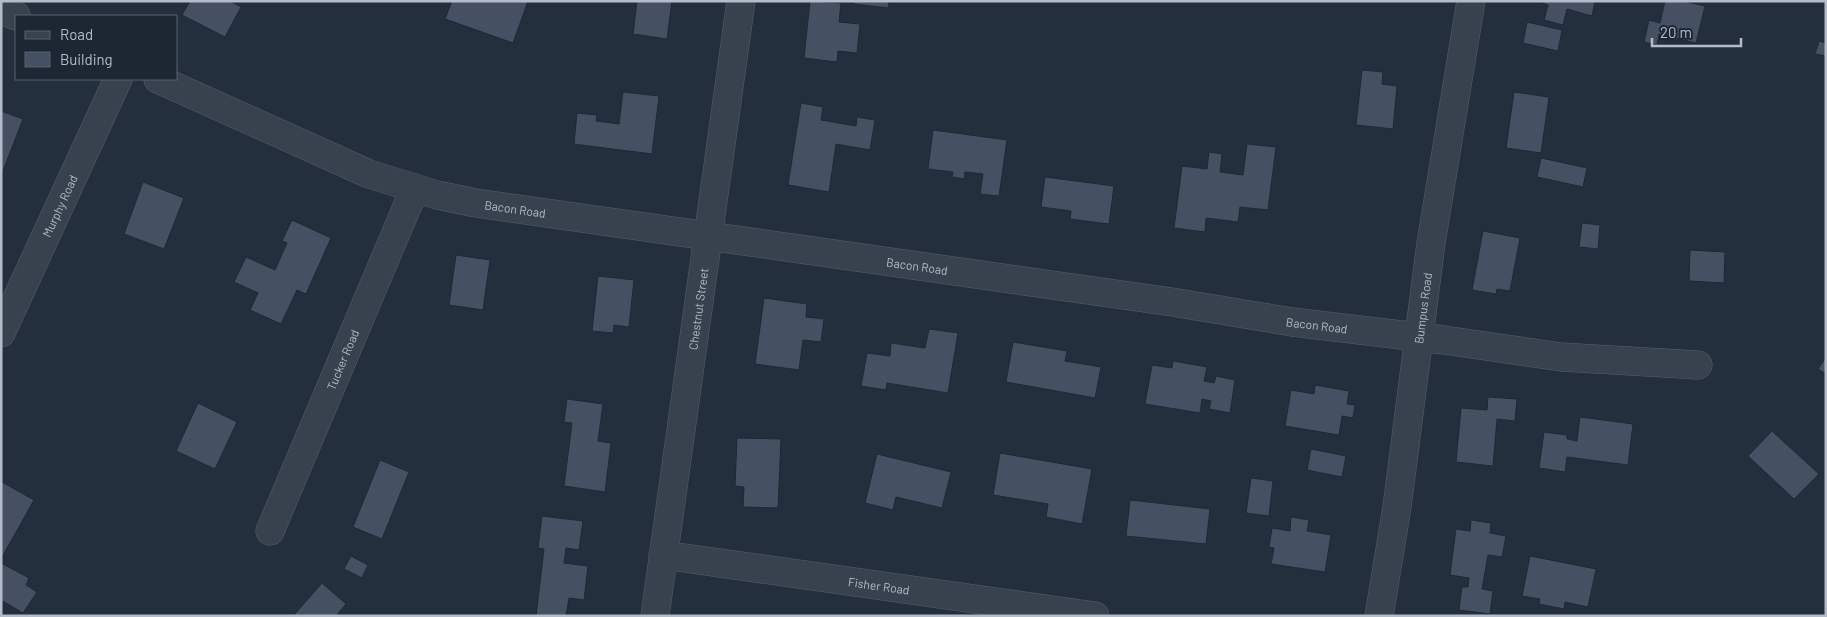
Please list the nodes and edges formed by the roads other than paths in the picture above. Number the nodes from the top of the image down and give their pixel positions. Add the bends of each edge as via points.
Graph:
1 (741, 1) edge
2 (1471, 1) edge
3 (1, 10) edge
4 (15, 16) edge
5 (118, 80) edge
6 (160, 80) edge
7 (415, 188) junction
8 (708, 236) junction
9 (1, 333) edge
10 (1419, 337) junction
11 (1698, 365) dead end
12 (270, 531) dead end
13 (663, 555) junction
14 (655, 616) edge
15 (1095, 616) edge
16 (1379, 616) edge

1 - 8 street, Chestnut Street
2 - 10 street, Bumpus Road
3 - 4 street
5 - 9 street, Murphy Road
6 - 7 street, Bacon Road via 303,146 370,174
7 - 8 street, Bacon Road via 504,208
7 - 12 street, Tucker Road
8 - 10 street, Bacon Road via 1292,322
8 - 13 street, Chestnut Street
10 - 11 street, Bacon Road via 1561,357
10 - 16 street, Bumpus Road
13 - 14 street, Chestnut Street
13 - 15 street, Fisher Road

